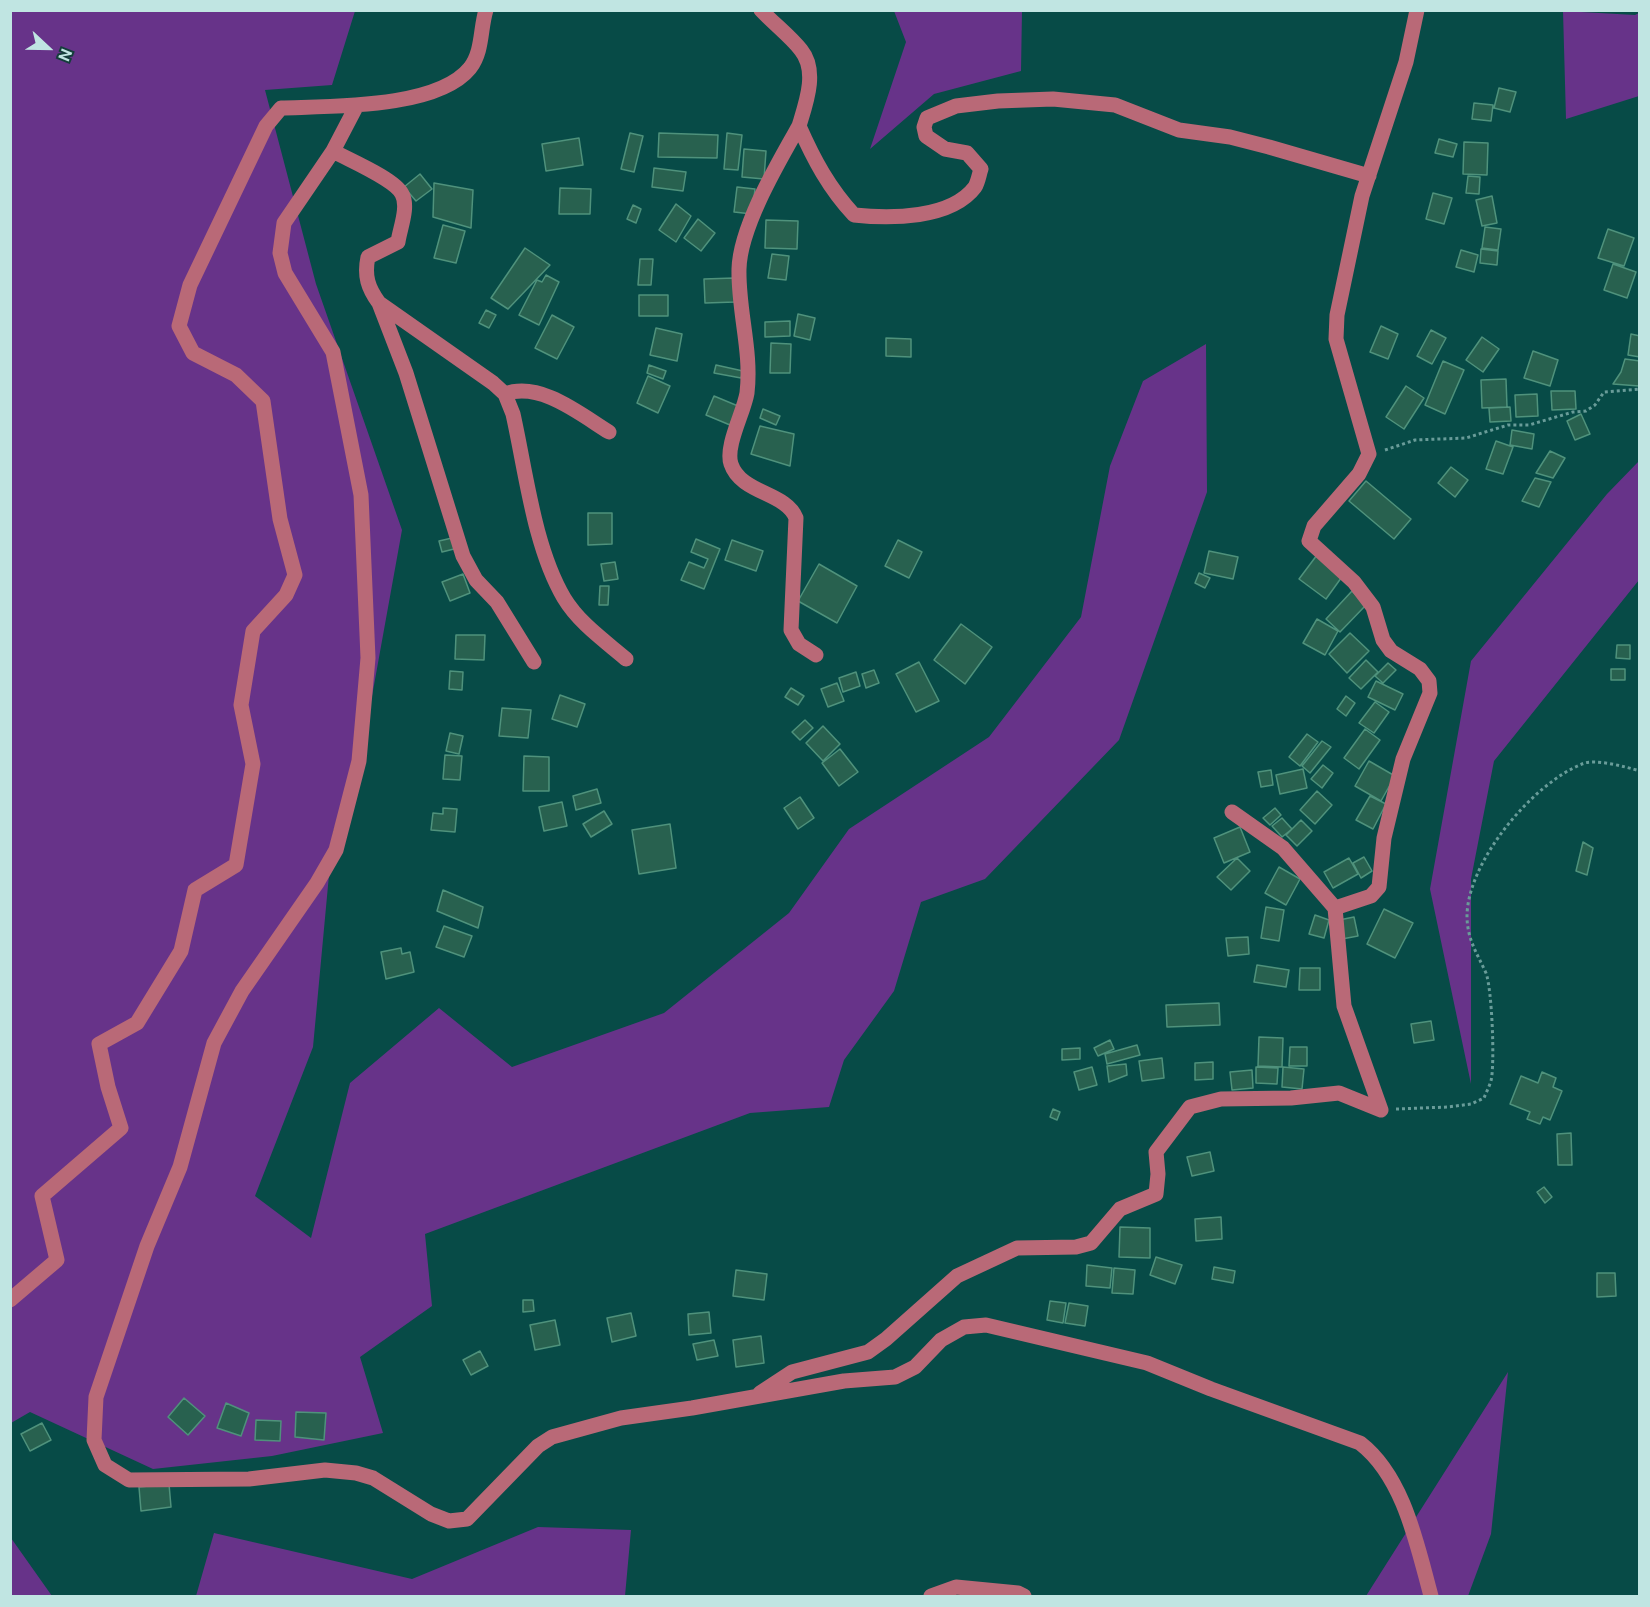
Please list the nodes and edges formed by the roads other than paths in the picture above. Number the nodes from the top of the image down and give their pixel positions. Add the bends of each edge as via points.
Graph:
1 (486, 10) edge
2 (761, 10) edge
3 (1416, 10) edge
4 (357, 105) junction
5 (799, 126) junction
6 (333, 151) junction
7 (1369, 176) junction
8 (380, 303) junction
9 (505, 394) junction
10 (609, 432) dead end
11 (816, 655) dead end
12 (626, 659) dead end
13 (534, 662) dead end
14 (1232, 812) dead end
15 (1335, 908) junction
16 (10, 1300) edge
17 (753, 1398) junction
18 (932, 1596) edge
19 (1024, 1596) edge
20 (1431, 1596) edge

1 - 4 street via 480,47 470,68 452,82 414,99
2 - 5 street via 802,51 810,74
3 - 7 street via 1406,62
4 - 6 street
4 - 16 street via 281,108 267,126 190,285 179,326 193,352 236,375 263,401 280,519 295,575 286,595 253,631 241,705 253,764 236,865 195,890 181,951 137,1023 99,1044 121,1128 42,1196 57,1260
5 - 7 street via 834,193 854,215 879,218 909,217 936,209 962,199 976,186 981,169 967,153 945,149 926,136 924,127 927,118 956,106 998,101 1053,99 1115,105 1179,130 1240,140
5 - 11 street via 772,174 739,269 749,365 747,395 732,445 731,463 741,479 792,508 796,518 791,630 799,644
6 - 8 street via 395,186 403,195 398,242 368,257 368,288
6 - 17 street via 284,223 280,253 285,273 333,352 361,495 368,658 359,760 336,850 242,991 214,1043 180,1167 147,1246 96,1397 94,1440 105,1465 129,1480 249,1479 325,1470 356,1473 373,1478 430,1514 449,1521 467,1519 538,1446 552,1437 621,1418
7 - 15 street via 1343,280 1336,339 1369,454 1359,474 1314,526 1309,541 1354,582 1373,607 1383,640 1391,651 1420,669 1429,681 1430,693 1403,759 1384,838 1379,887 1371,896
8 - 9 street
8 - 13 street via 463,556
9 - 10 street via 517,390 556,399
9 - 12 street via 544,552 565,599 586,624
14 - 15 street via 1283,848
15 - 17 street via 1344,1006 1381,1110 1339,1093 1221,1100 1190,1107 1156,1152 1156,1194 1120,1209 1091,1243 1017,1248 957,1276 868,1352 792,1372
17 - 20 street via 844,1381 895,1377 915,1367 941,1340 964,1327 986,1325 1147,1363 1360,1443 1377,1456 1415,1531
18 - 19 street via 956,1587

